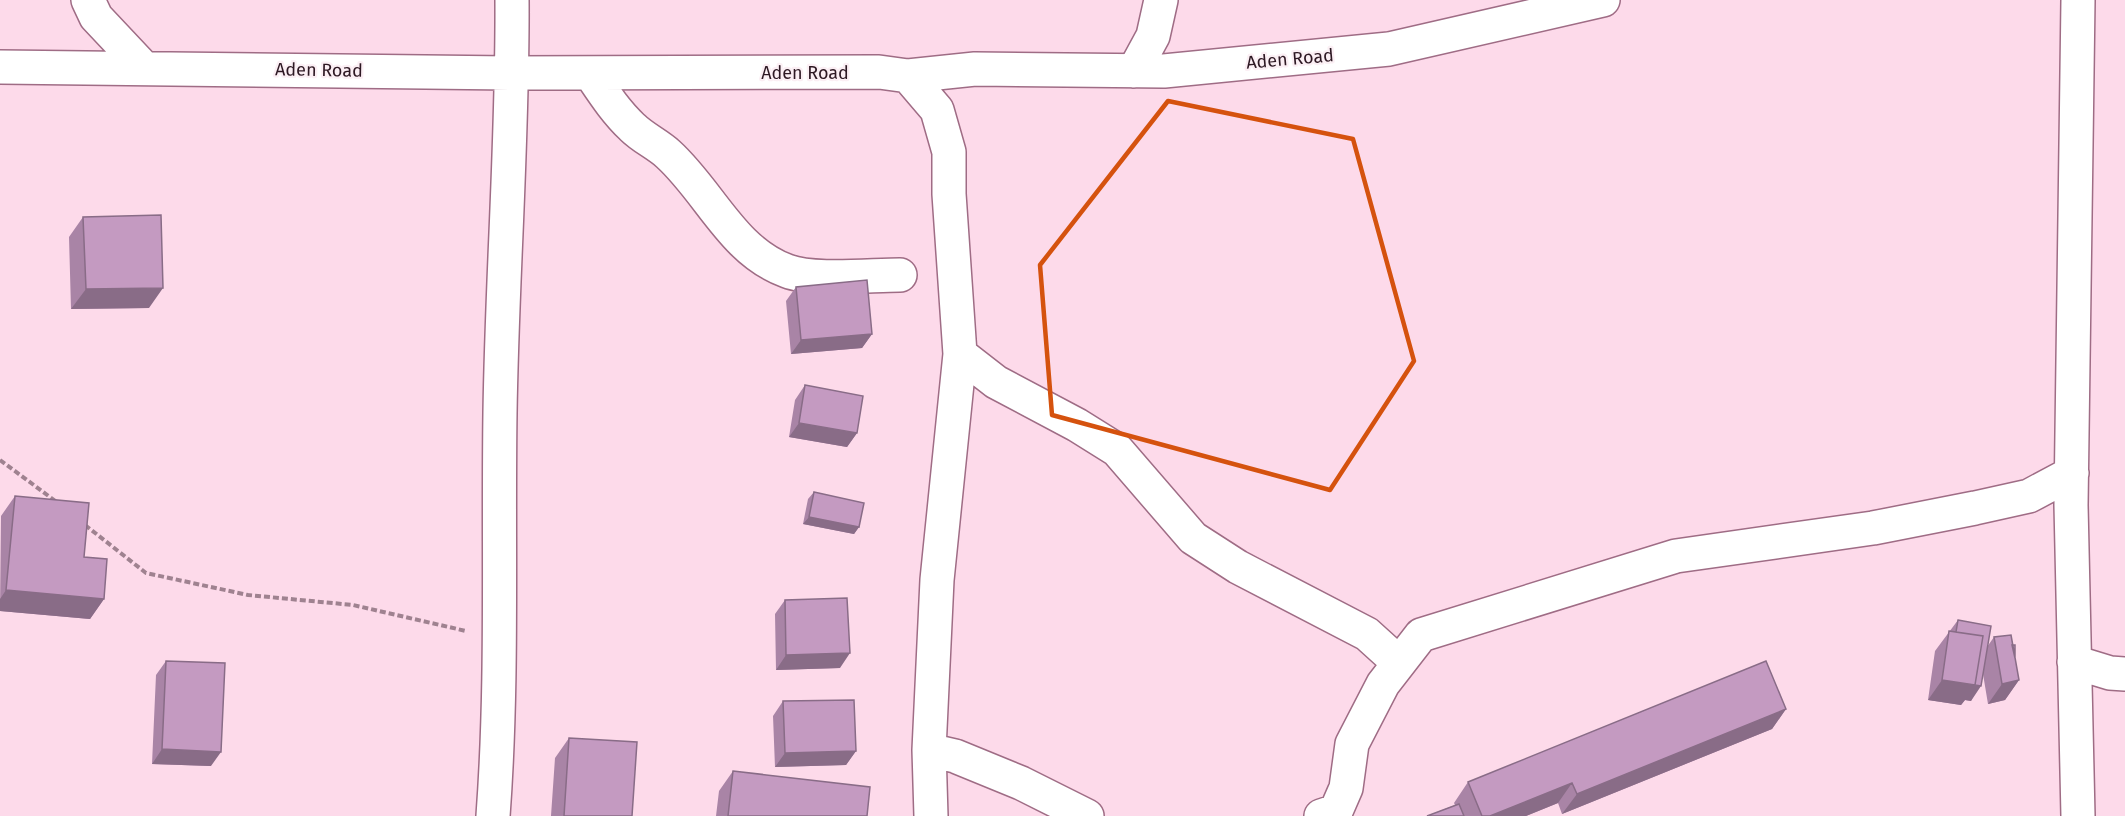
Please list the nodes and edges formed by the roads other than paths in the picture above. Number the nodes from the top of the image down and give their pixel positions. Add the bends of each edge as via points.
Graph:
1 (88, 0) edge
2 (512, 0) edge
3 (1161, 0) edge
4 (1603, 0) edge
5 (2077, 0) edge
6 (0, 67) edge
7 (144, 68) junction
8 (1134, 71) junction
9 (512, 73) junction
10 (590, 73) junction
11 (908, 76) junction
12 (900, 275) dead end
13 (960, 354) junction
14 (2072, 473) junction
15 (2074, 662) junction
16 (1400, 663) junction
17 (2125, 674) edge
18 (929, 750) junction
19 (493, 816) edge
20 (931, 816) edge
21 (1087, 816) edge
22 (1321, 816) edge
23 (2078, 816) edge

1 - 7 street via 96,17
2 - 9 street
3 - 8 street via 1153,36
4 - 8 street, Aden Road via 1389,49
5 - 14 street
6 - 7 street, Aden Road
7 - 9 street, Aden Road
8 - 11 street, Aden Road via 975,69
9 - 10 street, Aden Road
9 - 19 street via 500,411 498,741
10 - 11 street, Aden Road via 879,72
10 - 12 street via 632,128 668,154 707,197 733,234 761,260 789,273
11 - 13 street via 937,110 949,152
13 - 16 street via 996,382 1117,450 1193,538 1238,567 1367,634
13 - 18 street via 937,580
14 - 15 street
14 - 16 street via 2029,496 1975,508 1873,528 1676,556 1421,635
15 - 17 street
15 - 23 street
16 - 22 street via 1383,684 1352,744 1346,788 1336,811
18 - 20 street
18 - 21 street via 955,756 1021,783

